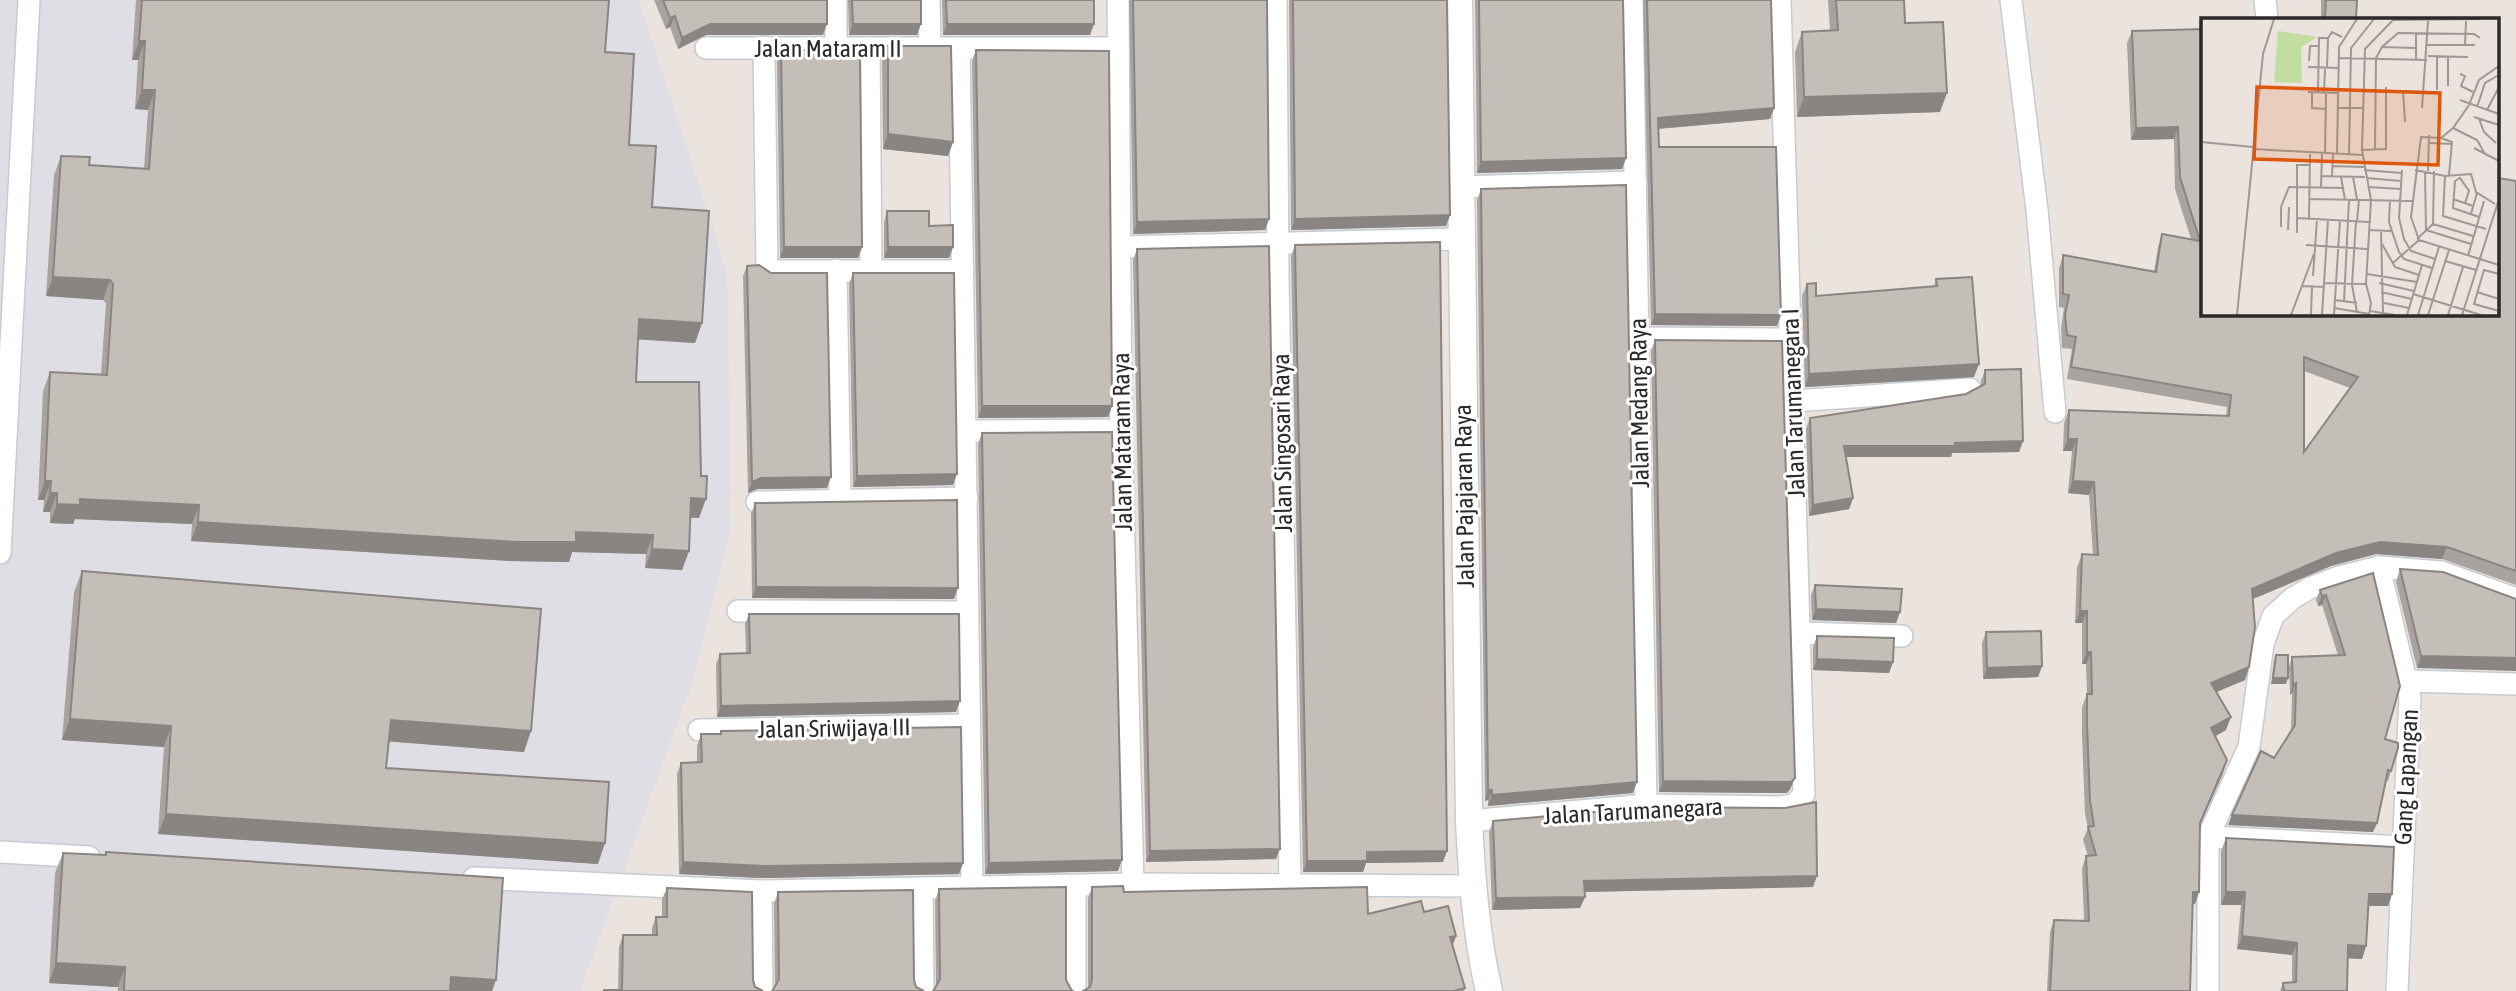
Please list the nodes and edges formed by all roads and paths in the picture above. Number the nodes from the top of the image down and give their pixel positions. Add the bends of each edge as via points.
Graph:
1 (29, 0) edge
2 (836, 0) edge
3 (929, 0) edge
4 (1118, 0) edge
5 (1276, 0) edge
6 (1459, 0) edge
7 (1632, 0) edge
8 (1780, 0) edge
9 (2011, 0) edge
10 (2265, 0) edge
11 (2267, 18) edge
12 (764, 47) junction
13 (836, 47) junction
14 (706, 48) dead end
15 (869, 48) junction
16 (930, 48) junction
17 (958, 48) junction
18 (1118, 48) junction
19 (1636, 182) junction
20 (1460, 187) junction
21 (1460, 239) junction
22 (1278, 241) junction
23 (1120, 247) junction
24 (836, 270) junction
25 (871, 270) junction
26 (963, 271) junction
27 (1638, 338) junction
28 (1791, 339) junction
29 (1970, 388) edge
30 (1793, 401) junction
31 (2055, 412) dead end
32 (1121, 430) junction
33 (965, 431) junction
34 (967, 499) junction
35 (840, 501) junction
36 (757, 502) edge
37 (0, 553) edge
38 (2379, 568) junction
39 (2516, 599) edge
40 (738, 611) dead end
41 (968, 612) junction
42 (1800, 633) junction
43 (1902, 636) dead end
44 (2408, 681) junction
45 (2516, 684) edge
46 (970, 725) junction
47 (699, 730) dead end
48 (1797, 803) joint
49 (1646, 805) junction
50 (1469, 821) junction
51 (2208, 837) junction
52 (2402, 847) junction
53 (0, 852) edge
54 (104, 858) edge
55 (446, 877) edge
56 (1133, 884) junction
57 (1290, 885) junction
58 (1074, 886) junction
59 (1473, 886) junction
60 (972, 887) junction
61 (922, 888) junction
62 (761, 891) junction
63 (762, 991) edge
64 (923, 991) edge
65 (1075, 991) edge
66 (1489, 991) edge
67 (2208, 991) edge
68 (2397, 991) edge

1 - 37 street
2 - 13 street
3 - 16 street
4 - 18 street, Jalan Mataram Raya
5 - 22 street, Jalan Singosari Raya
6 - 20 street, Jalan Pajajaran Raya
7 - 19 street, Jalan Medang Raya
8 - 28 street, Jalan Tarumanegara I
9 - 31 street
10 - 11 street
12 - 13 street, Jalan Mataram II
12 - 14 street, Jalan Mataram II
12 - 24 street via 767,271
13 - 15 street, Jalan Mataram II
15 - 16 street, Jalan Mataram II
15 - 25 street
16 - 17 street, Jalan Mataram II
17 - 18 street, Jalan Mataram II
17 - 26 street
18 - 23 street, Jalan Mataram Raya
19 - 20 street
19 - 27 street, Jalan Medang Raya
20 - 21 street, Jalan Pajajaran Raya
21 - 22 street
21 - 50 street, Jalan Pajajaran Raya
22 - 23 street
22 - 57 street, Jalan Singosari Raya
23 - 32 street, Jalan Mataram Raya
24 - 25 street
24 - 35 street
25 - 26 street
26 - 33 street
27 - 28 street
27 - 49 street, Jalan Medang Raya
28 - 30 street, Jalan Tarumanegara I
29 - 30 street
30 - 42 street, Jalan Tarumanegara I
32 - 33 street
32 - 56 street, Jalan Mataram Raya
33 - 34 street
34 - 35 street
34 - 41 street
35 - 36 street
38 - 39 street via 2441,572
38 - 44 street, Gang Lapangan
38 - 51 street via 2310,588 2273,616 2263,644 2249,747
40 - 41 street
41 - 46 street
42 - 43 street
42 - 48 street, Jalan Tarumanegara I via 1805,787
44 - 45 street
44 - 52 street, Gang Lapangan
46 - 47 street, Jalan Sriwijaya III
46 - 60 street
48 - 49 street, Jalan Tarumanegara via 1781,807
49 - 50 street, Jalan Tarumanegara
50 - 59 street, Jalan Pajajaran Raya
51 - 52 street
51 - 67 street
52 - 68 street, Gang Lapangan
53 - 54 street
55 - 62 street
56 - 57 street
56 - 58 street
57 - 59 street
58 - 60 street
58 - 65 street
59 - 66 street, Jalan Pajajaran Raya
60 - 61 street
61 - 62 street
61 - 64 street
62 - 63 street

